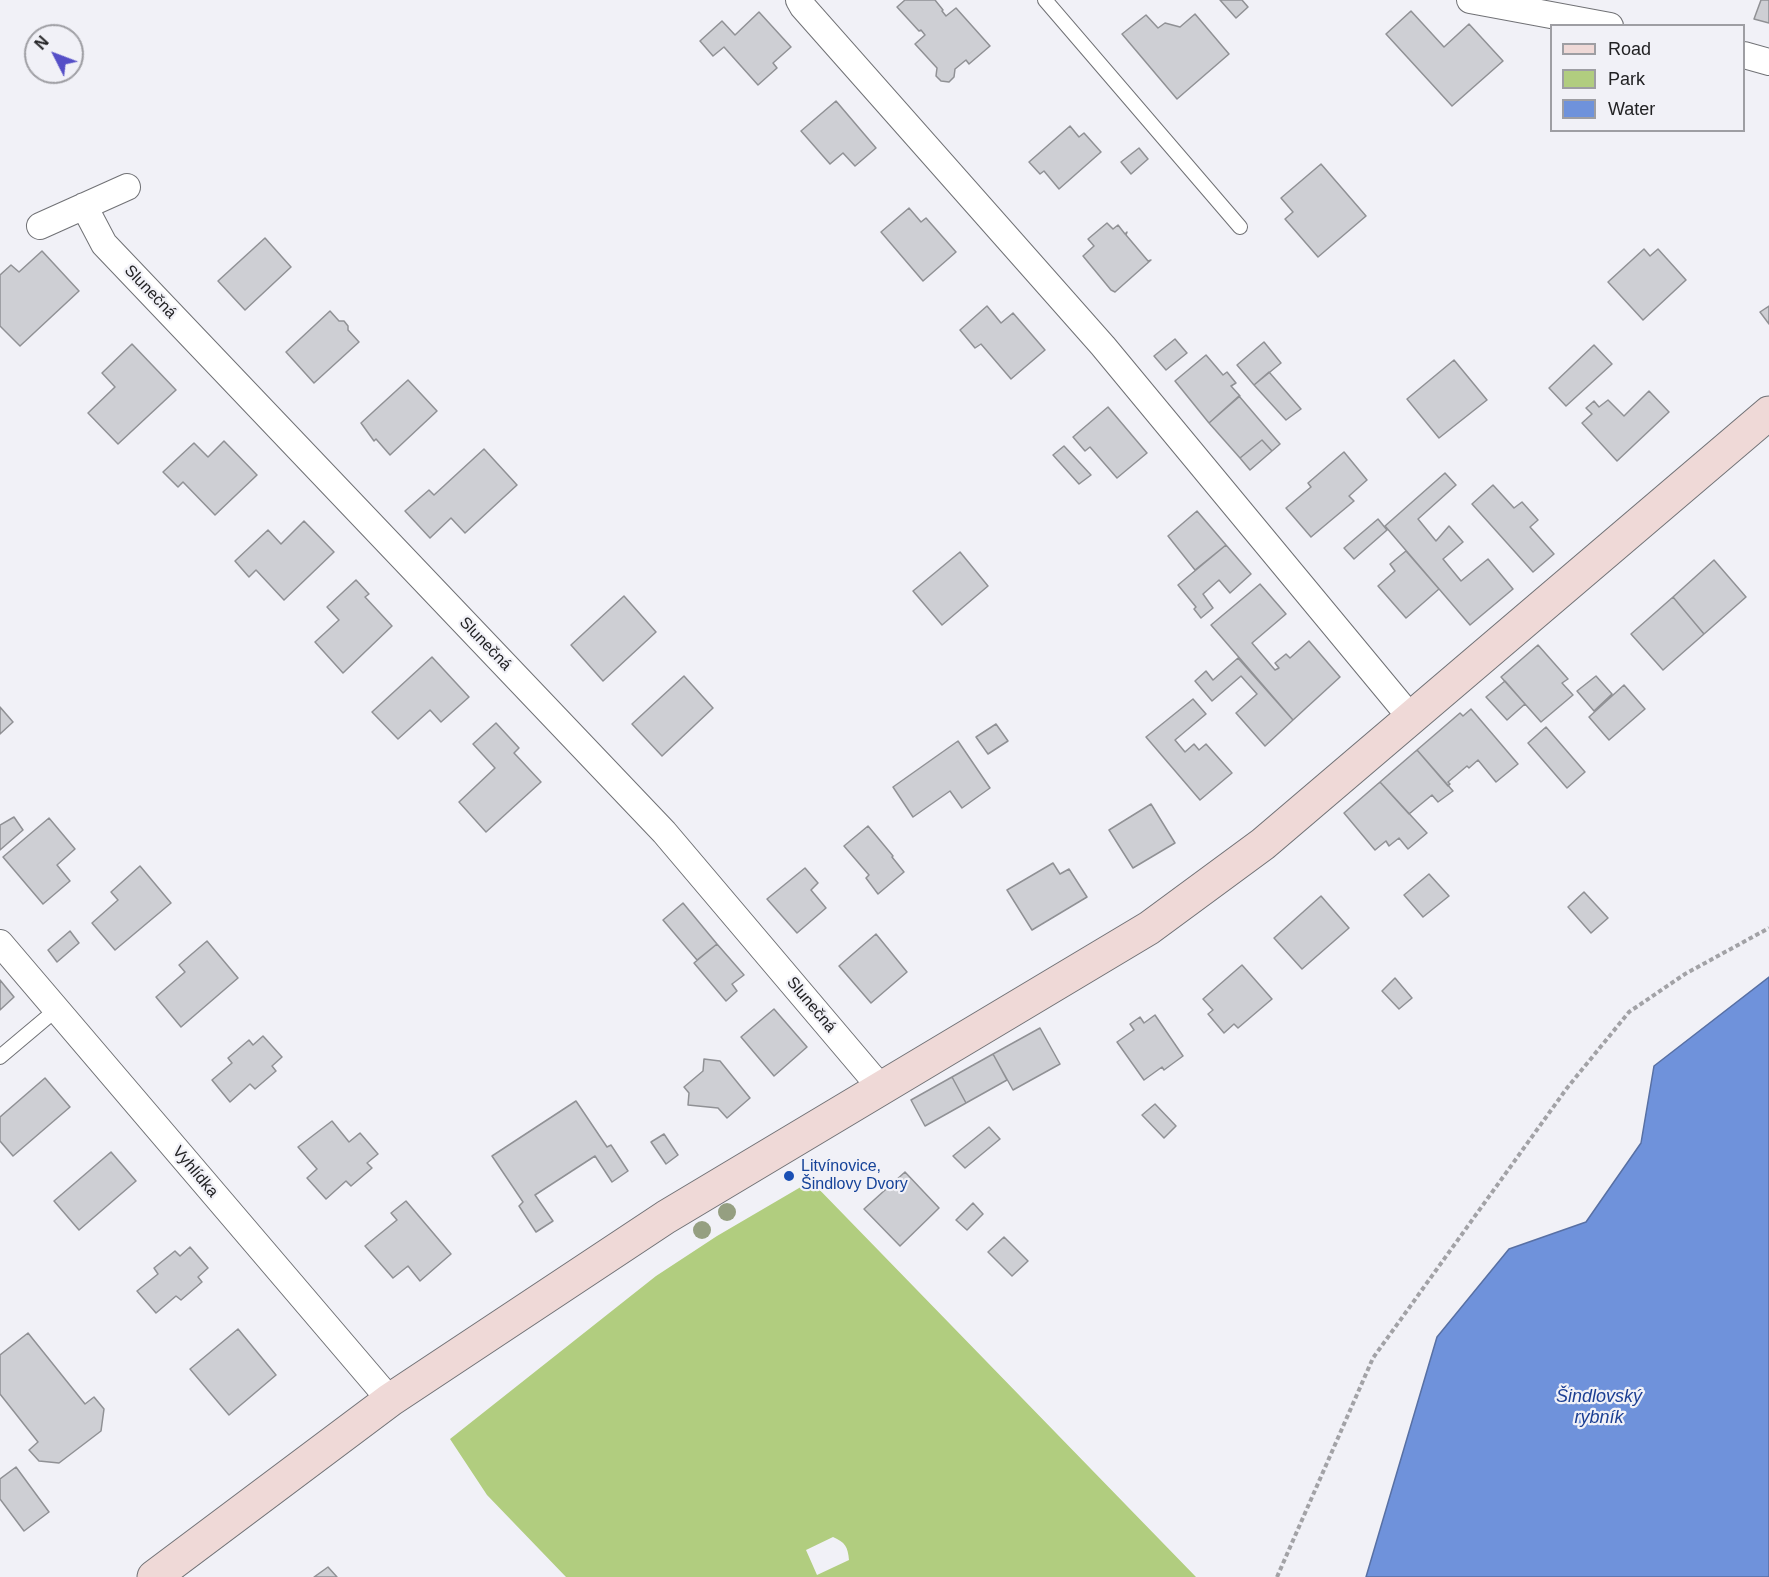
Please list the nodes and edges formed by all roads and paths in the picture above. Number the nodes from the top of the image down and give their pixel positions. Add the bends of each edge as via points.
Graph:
1 (800, 0) edge
2 (1045, 0) edge
3 (1470, 0) edge
4 (1599, 24) edge
5 (1745, 56) edge
6 (1769, 62) edge
7 (127, 187) dead end
8 (84, 207) junction
9 (40, 226) dead end
10 (1240, 227) dead end
11 (1769, 413) edge
12 (1412, 719) junction
13 (1769, 928) edge
14 (0, 943) edge
15 (57, 1009) junction
16 (0, 1057) edge
17 (881, 1088) junction
18 (390, 1400) junction
19 (154, 1577) edge
20 (1277, 1577) edge

1 - 12 street via 1103,346
2 - 10 lane
3 - 4 street
5 - 6 street
7 - 8 street
8 - 9 street
8 - 17 street, Slunečná via 104,244 664,832
11 - 12 street
12 - 17 street via 1263,844 1149,928
13 - 20 path via 1685,974 1629,1012 1567,1088 1373,1358
14 - 15 street, Vyhlídka
15 - 16 lane
15 - 18 street, Vyhlídka
17 - 18 street via 666,1217
18 - 19 street

